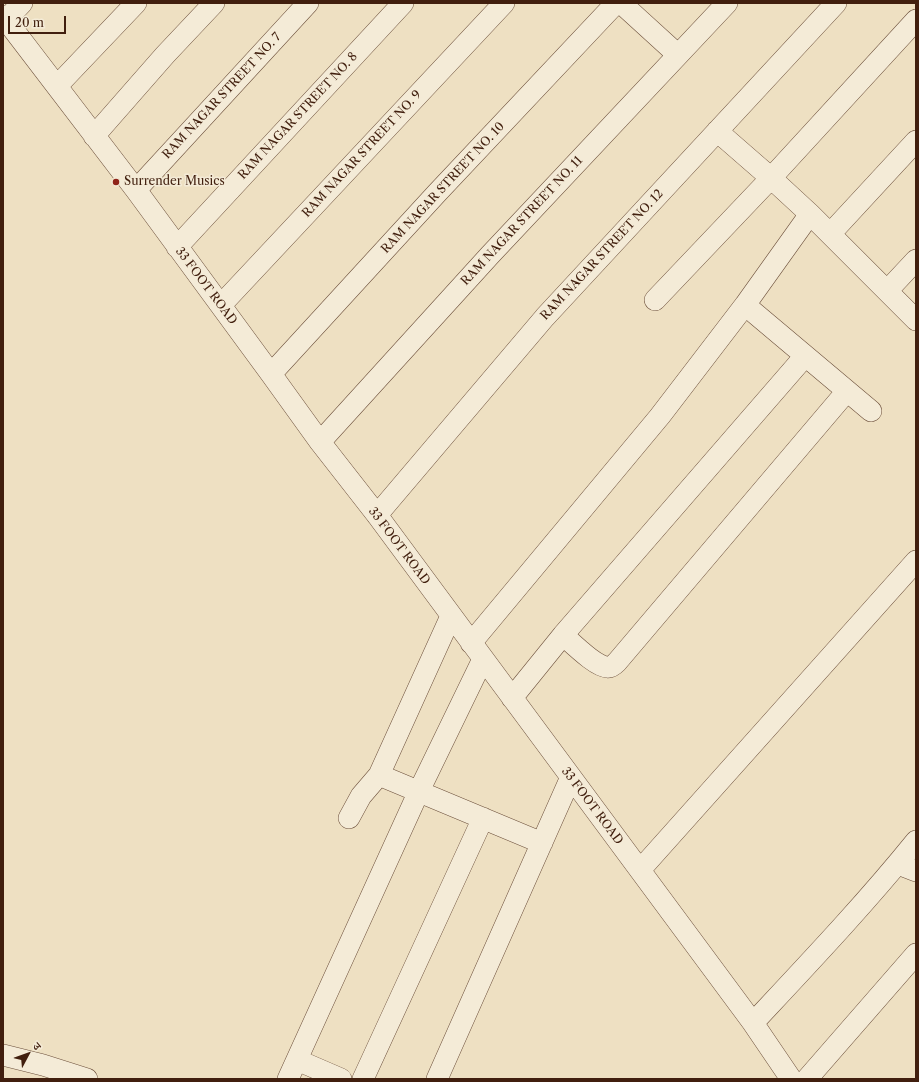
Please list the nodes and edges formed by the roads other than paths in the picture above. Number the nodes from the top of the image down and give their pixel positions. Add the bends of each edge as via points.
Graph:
1 (22, 3) edge
2 (136, 3) edge
3 (214, 3) edge
4 (308, 3) edge
5 (403, 3) edge
6 (504, 3) edge
7 (616, 3) edge
8 (621, 3) edge
9 (727, 3) edge
10 (836, 3) edge
11 (4, 18) edge
12 (916, 20) edge
13 (678, 55) junction
14 (57, 86) junction
15 (717, 131) junction
16 (94, 136) junction
17 (916, 141) edge
18 (771, 178) junction
19 (136, 190) junction
20 (810, 214) junction
21 (830, 234) junction
22 (177, 247) junction
23 (916, 260) edge
24 (887, 291) junction
25 (655, 300) dead end
26 (745, 305) junction
27 (221, 306) junction
28 (916, 320) edge
29 (805, 356) junction
30 (271, 374) junction
31 (847, 391) junction
32 (871, 411) dead end
33 (320, 442) junction
34 (377, 515) junction
35 (916, 561) edge
36 (451, 616) junction
37 (563, 635) junction
38 (477, 651) junction
39 (512, 698) junction
40 (379, 774) junction
41 (571, 777) junction
42 (419, 791) junction
43 (349, 818) dead end
44 (483, 818) junction
45 (916, 841) edge
46 (542, 843) junction
47 (907, 867) edge
48 (640, 870) junction
49 (916, 954) edge
50 (754, 1023) junction
51 (3, 1055) edge
52 (297, 1060) junction
53 (41, 1072) edge
54 (87, 1079) edge
55 (288, 1079) edge
56 (341, 1079) edge
57 (363, 1079) edge
58 (437, 1079) edge
59 (791, 1079) edge
60 (807, 1079) edge

1 - 11 street
2 - 14 street
3 - 16 street
4 - 19 street, RAM NAGAR STREET NO. 7
5 - 22 street, RAM NAGAR STREET NO. 8
6 - 27 street, RAM NAGAR STREET NO. 9
7 - 30 street, RAM NAGAR STREET NO. 10
8 - 13 street
9 - 13 street, RAM NAGAR STREET NO. 11
10 - 15 street, RAM NAGAR STREET NO. 12
11 - 14 street, 33 FOOT ROAD
12 - 18 street
13 - 33 street, RAM NAGAR STREET NO. 11 via 490,255
14 - 16 street, 33 FOOT ROAD
15 - 18 street
15 - 34 street, RAM NAGAR STREET NO. 12 via 545,317
16 - 19 street, 33 FOOT ROAD
17 - 21 street
18 - 20 street
18 - 25 street
19 - 22 street, 33 FOOT ROAD
20 - 21 street
20 - 26 street
21 - 24 street
22 - 27 street, 33 FOOT ROAD
23 - 24 street
24 - 28 street
26 - 29 street
26 - 38 street
27 - 30 street, 33 FOOT ROAD
29 - 31 street
29 - 37 street
30 - 33 street, 33 FOOT ROAD
31 - 32 street
31 - 37 street via 617,662 609,667 602,667
33 - 34 street, 33 FOOT ROAD
34 - 36 street, 33 FOOT ROAD
35 - 48 street
36 - 38 street, 33 FOOT ROAD
36 - 40 street
37 - 39 street
38 - 39 street, 33 FOOT ROAD
38 - 42 street
39 - 41 street, 33 FOOT ROAD
40 - 42 street
40 - 43 street via 361,796
41 - 46 street
41 - 48 street, 33 FOOT ROAD
42 - 44 street
42 - 52 street
44 - 46 street
44 - 57 street
45 - 47 street
46 - 58 street
47 - 50 street via 822,948
48 - 50 street, 33 FOOT ROAD
49 - 60 street
50 - 59 street, 33 FOOT ROAD
51 - 53 street
52 - 55 street
52 - 56 street
53 - 54 street

